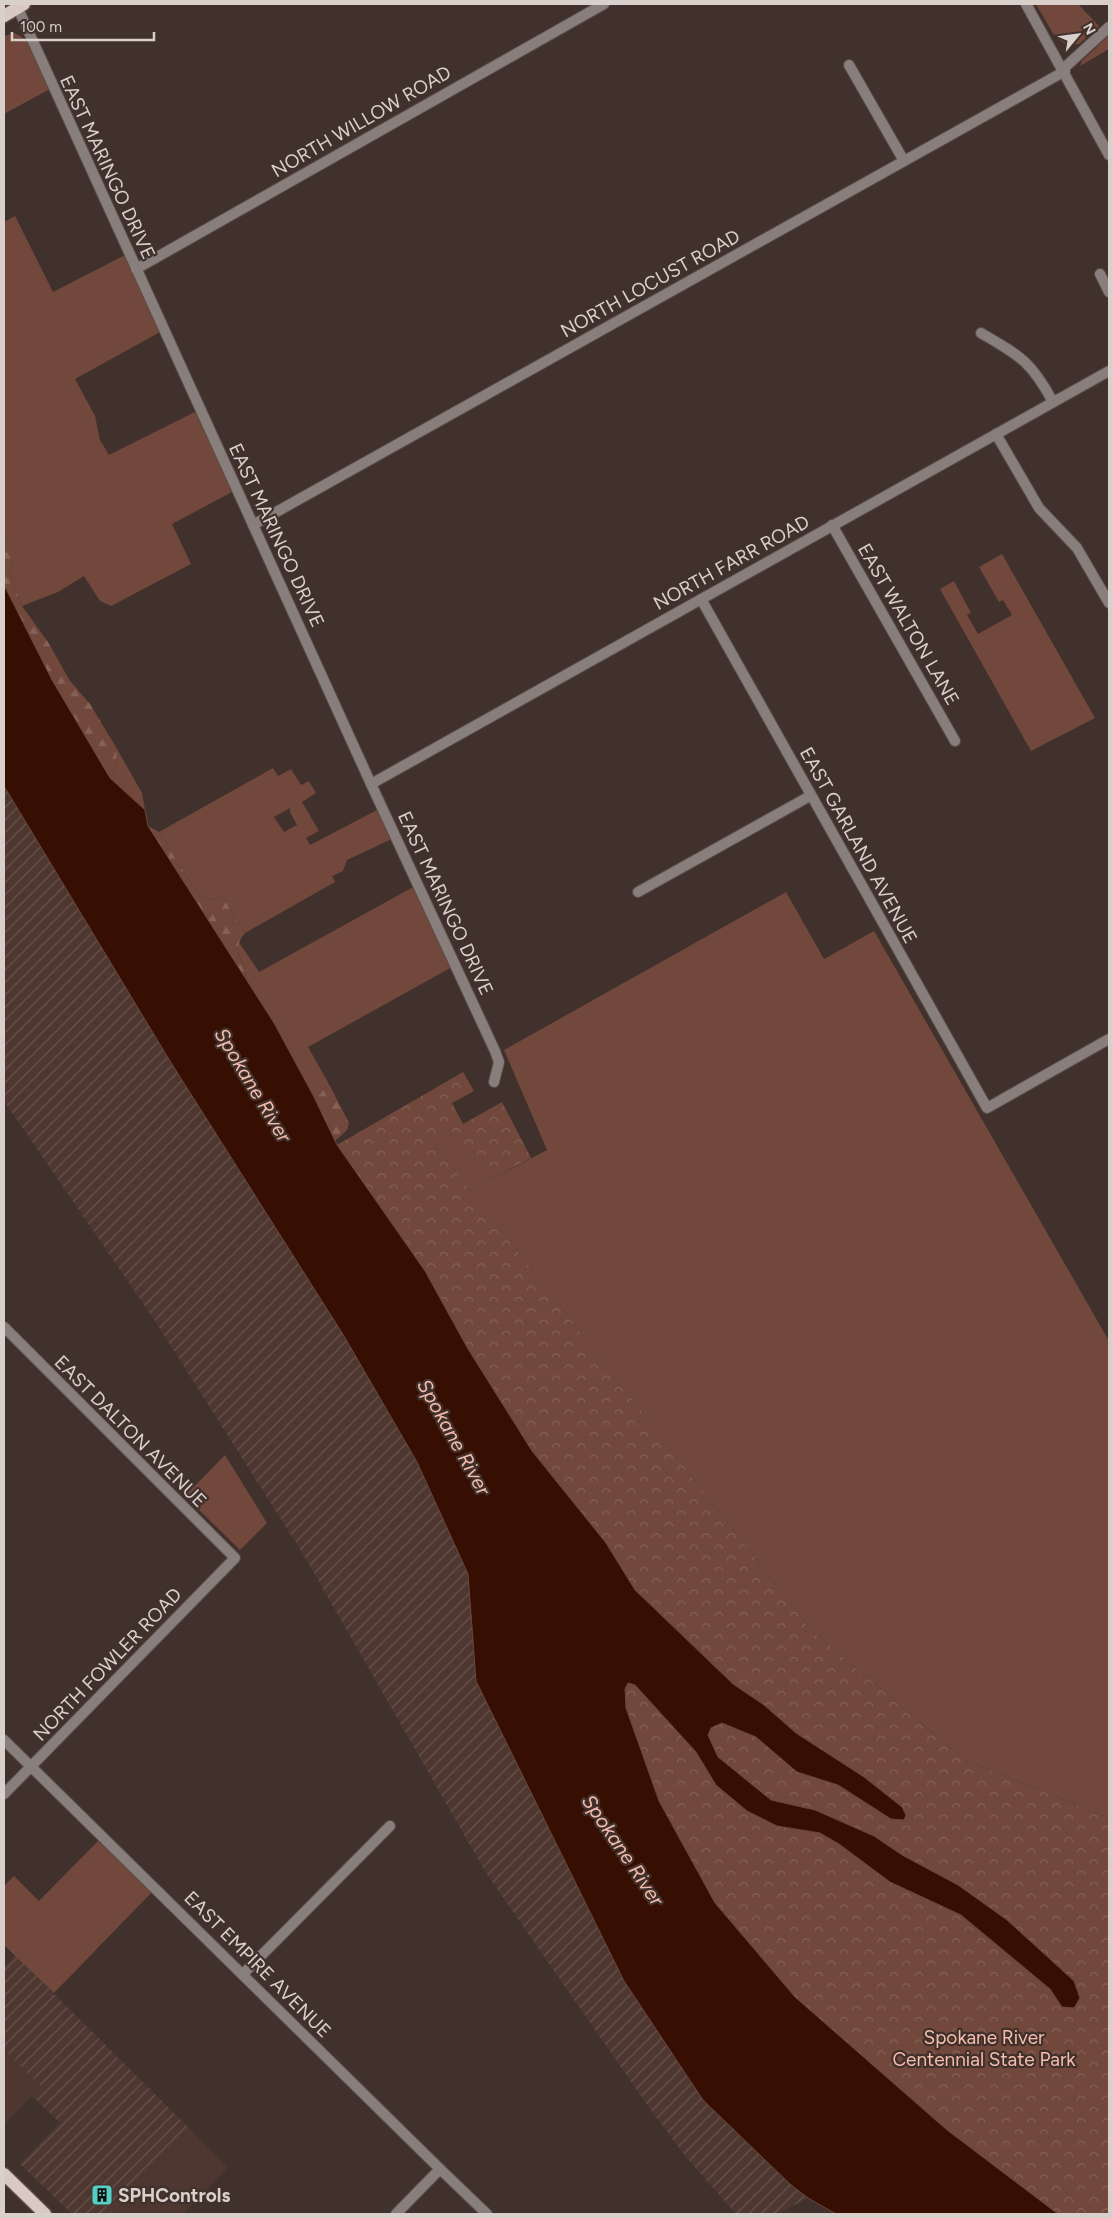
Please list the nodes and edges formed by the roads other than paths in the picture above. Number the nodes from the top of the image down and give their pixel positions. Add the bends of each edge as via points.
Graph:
1 (604, 4) edge
2 (1026, 4) edge
3 (19, 5) edge
4 (4, 16) edge
5 (1109, 26) edge
6 (849, 65) dead end
7 (1064, 70) junction
8 (1109, 156) edge
9 (904, 161) junction
10 (136, 269) junction
11 (1100, 274) dead end
12 (1109, 292) edge
13 (981, 333) dead end
14 (1109, 370) edge
15 (1053, 402) junction
16 (996, 434) junction
17 (253, 525) junction
18 (832, 525) junction
19 (701, 599) junction
20 (1109, 603) edge
21 (955, 741) dead end
22 (371, 784) junction
23 (810, 796) junction
24 (638, 892) dead end
25 (1109, 1039) edge
26 (494, 1082) dead end
27 (4, 1330) edge
28 (235, 1558) joint
29 (4, 1740) edge
30 (31, 1766) junction
31 (4, 1794) edge
32 (390, 1826) dead end
33 (244, 1974) junction
34 (440, 2168) junction
35 (4, 2174) edge
36 (45, 2214) edge
37 (396, 2214) edge
38 (487, 2214) edge

1 - 10 street, NORTH WILLOW ROAD
2 - 7 street
3 - 4 main road
3 - 10 street, EAST MARINGO DRIVE
5 - 7 street, NORTH LOCUST ROAD
6 - 9 street
7 - 8 street
7 - 9 street, NORTH LOCUST ROAD
9 - 17 street, NORTH LOCUST ROAD
10 - 17 street, EAST MARINGO DRIVE
11 - 12 street
13 - 15 street via 1025,360 1039,376
14 - 15 street, NORTH FARR ROAD
15 - 16 street, NORTH FARR ROAD
16 - 18 street, NORTH FARR ROAD
16 - 20 street via 1039,508 1077,548
17 - 22 street, EAST MARINGO DRIVE
18 - 19 street, NORTH FARR ROAD
18 - 21 street, EAST WALTON LANE
19 - 22 street, NORTH FARR ROAD
19 - 23 street, EAST GARLAND AVENUE
22 - 26 street, EAST MARINGO DRIVE via 495,1051 499,1062
23 - 24 street
23 - 25 street, EAST GARLAND AVENUE via 987,1108
27 - 28 street, EAST DALTON AVENUE
28 - 30 street, NORTH FOWLER ROAD
29 - 30 street, EAST EMPIRE AVENUE
30 - 31 street, NORTH FOWLER ROAD
30 - 33 street, EAST EMPIRE AVENUE
32 - 33 street
33 - 34 street, EAST EMPIRE AVENUE
34 - 37 street
34 - 38 street, EAST EMPIRE AVENUE
35 - 36 main road

